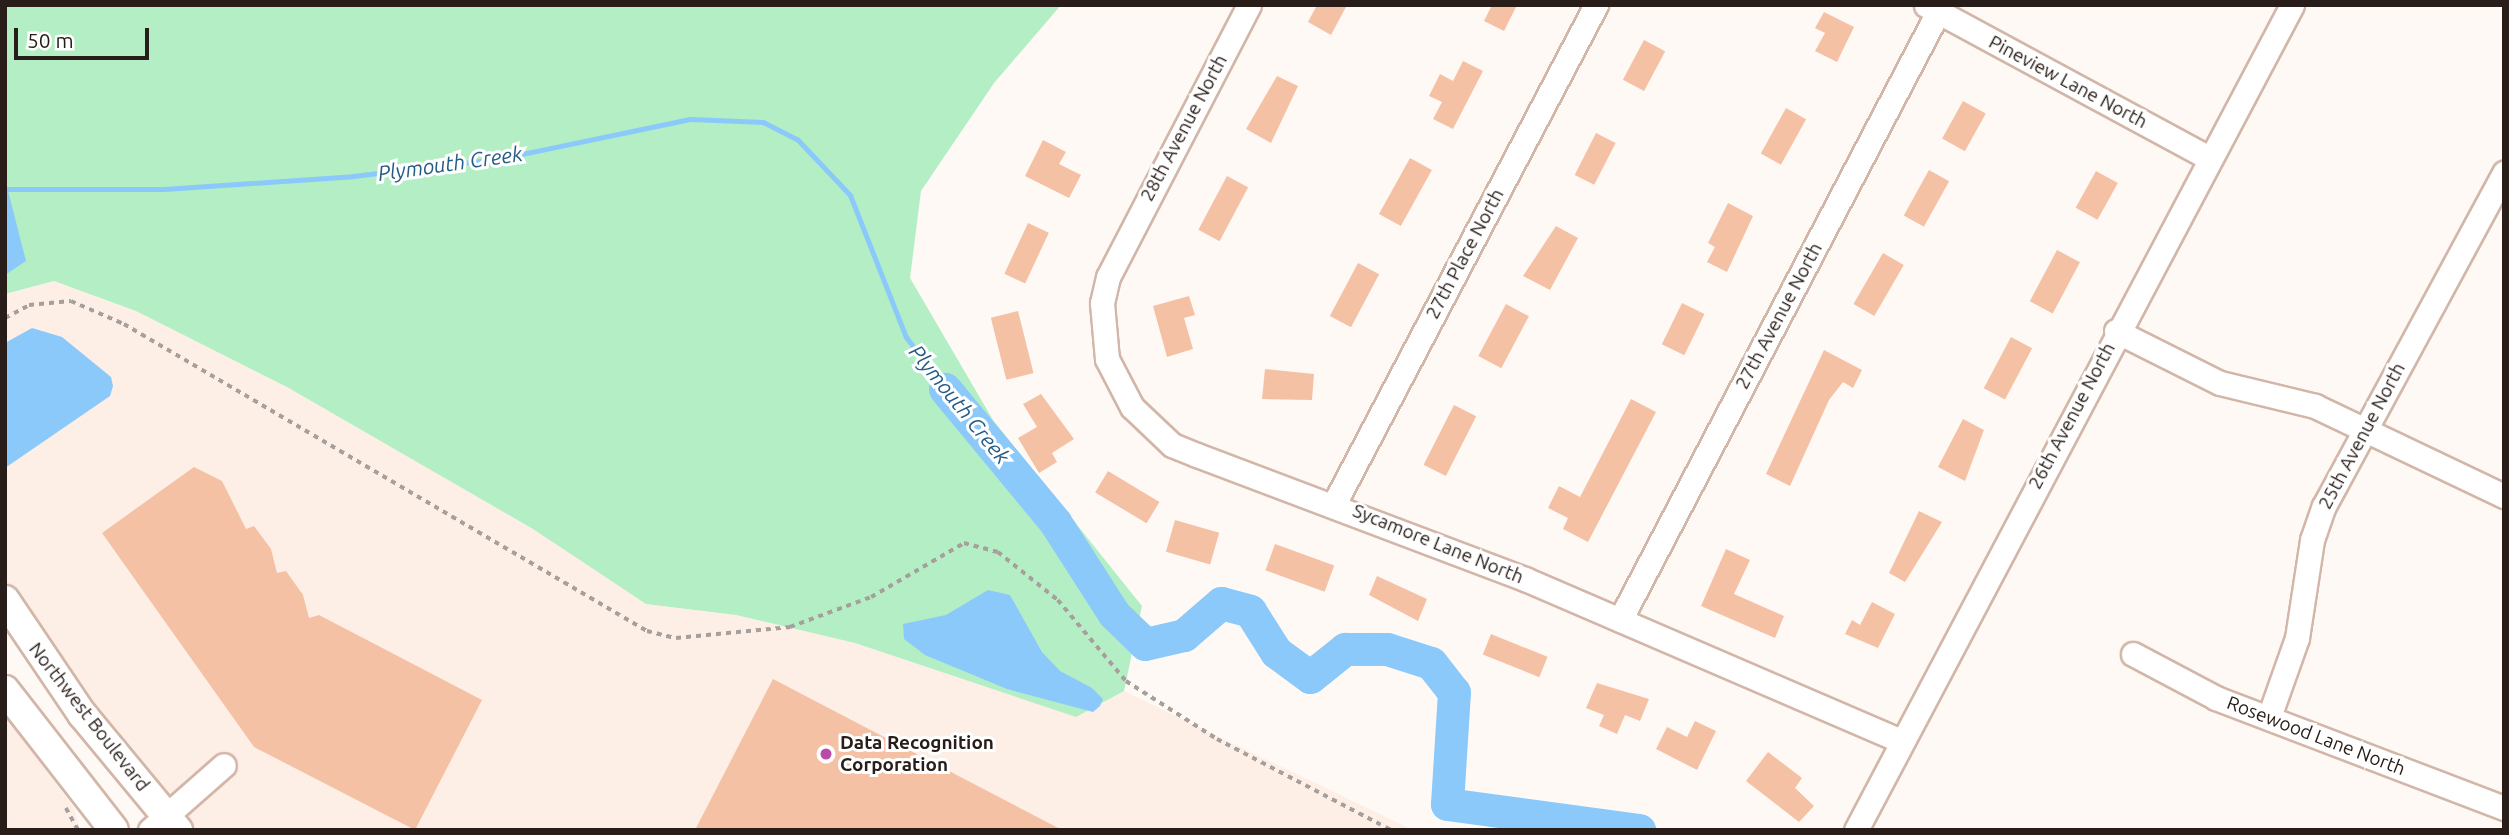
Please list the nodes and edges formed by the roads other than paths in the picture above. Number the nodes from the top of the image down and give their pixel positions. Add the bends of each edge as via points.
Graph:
1 (1249, 5) edge
2 (1596, 5) edge
3 (2292, 5) edge
4 (1932, 8) edge
5 (2209, 158) junction
6 (2504, 173) edge
7 (1119, 252) joint
8 (2116, 331) junction
9 (2365, 428) junction
10 (2504, 496) edge
11 (1334, 504) junction
12 (5, 600) edge
13 (1620, 620) junction
14 (2133, 654) dead end
15 (5, 690) edge
16 (2269, 717) junction
17 (1902, 741) junction
18 (225, 765) dead end
19 (2504, 808) edge
20 (165, 825) edge
21 (114, 830) edge
22 (1856, 830) edge

1 - 7 street, 28th Avenue North
2 - 11 street, 27th Place North
3 - 5 street, 26th Avenue North
4 - 5 street, Pineview Lane North
4 - 13 street, 27th Avenue North
5 - 8 street, 26th Avenue North
6 - 9 street, 25th Avenue North
7 - 11 street, Sycamore Lane North via 1102,303 1102,331 1107,359 1132,408 1172,444
8 - 9 street via 2220,383 2315,406
8 - 17 street, 26th Avenue North
9 - 10 street
9 - 16 street, 25th Avenue North via 2312,540 2297,638
11 - 13 street, Sycamore Lane North
12 - 20 main road, Northwest Boulevard
13 - 17 street, Sycamore Lane North
14 - 16 street, Rosewood Lane North via 2216,698
15 - 21 main road
16 - 19 street, Rosewood Lane North
17 - 22 street, 26th Avenue North
18 - 20 street

